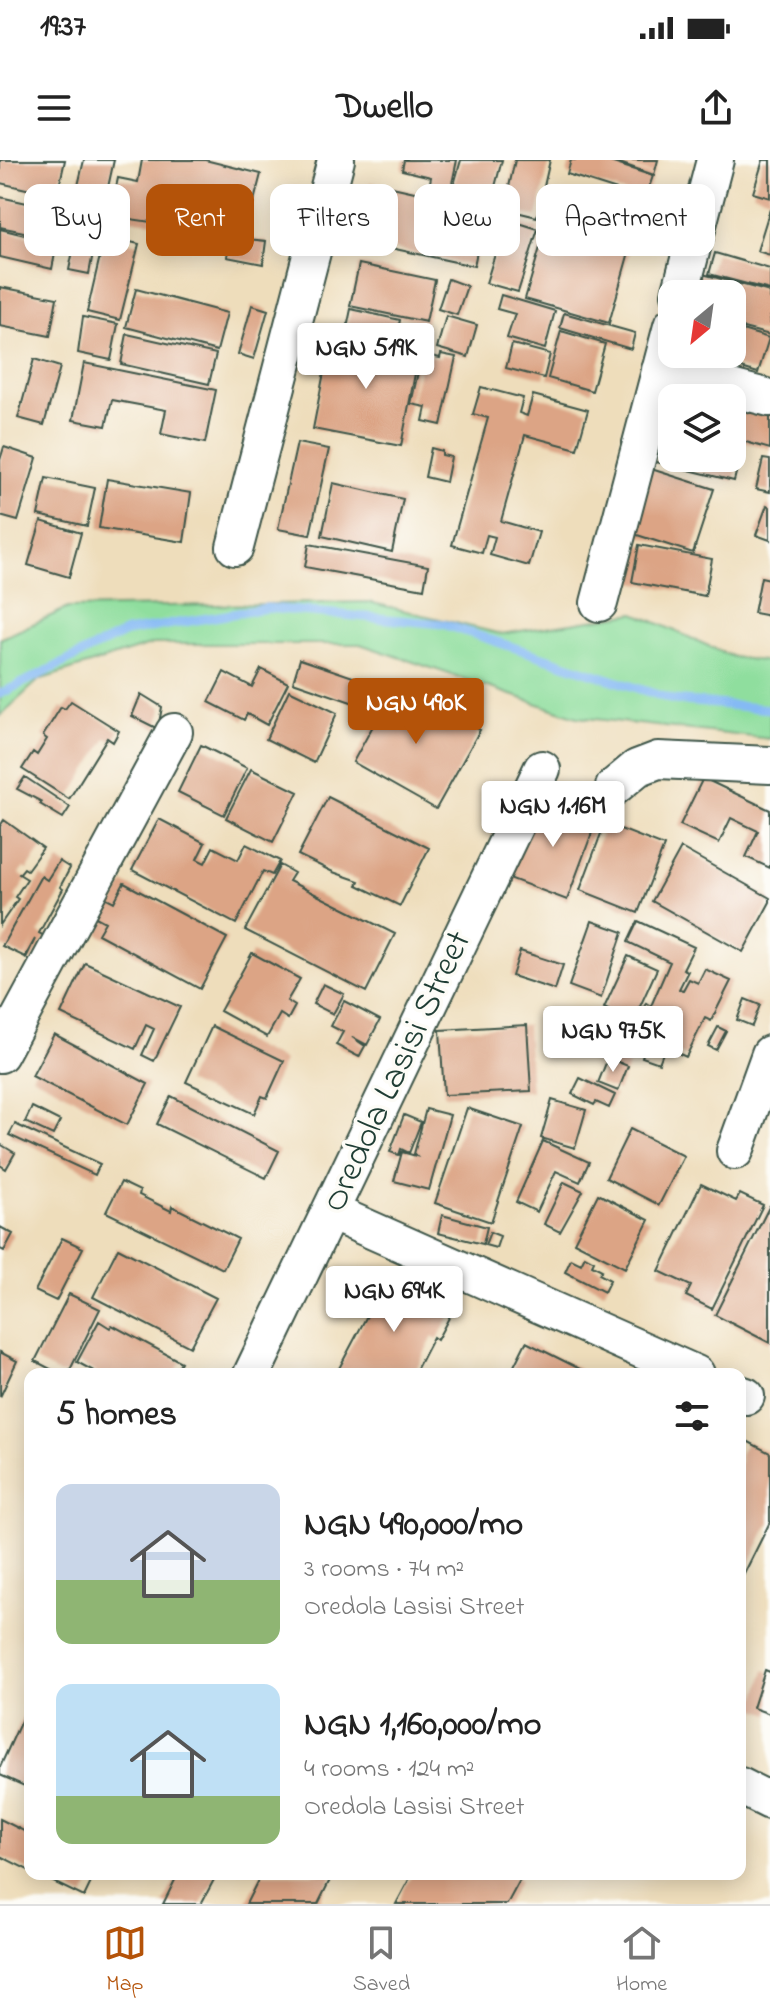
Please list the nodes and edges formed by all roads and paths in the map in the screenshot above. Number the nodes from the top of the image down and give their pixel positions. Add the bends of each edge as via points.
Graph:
1 (336, 160) edge
2 (715, 160) edge
3 (684, 280) edge
4 (660, 370) joint
5 (770, 398) edge
6 (235, 547) dead end
7 (599, 603) dead end
8 (174, 732) dead end
9 (770, 765) edge
10 (542, 769) dead end
11 (614, 787) dead end
12 (11, 1008) edge
13 (0, 1054) edge
14 (770, 1054) edge
15 (735, 1151) dead end
16 (331, 1212) junction
17 (255, 1368) edge
18 (682, 1368) edge
19 (746, 1789) edge
20 (770, 1801) edge

1 - 6 street
2 - 3 street
4 - 5 street
4 - 7 street
8 - 12 street
9 - 11 street via 658,760 637,768
10 - 16 street, Oredola Lasisi Street
12 - 13 street
14 - 15 street
16 - 17 street, Oredola Lasisi Street
16 - 18 street
19 - 20 street

